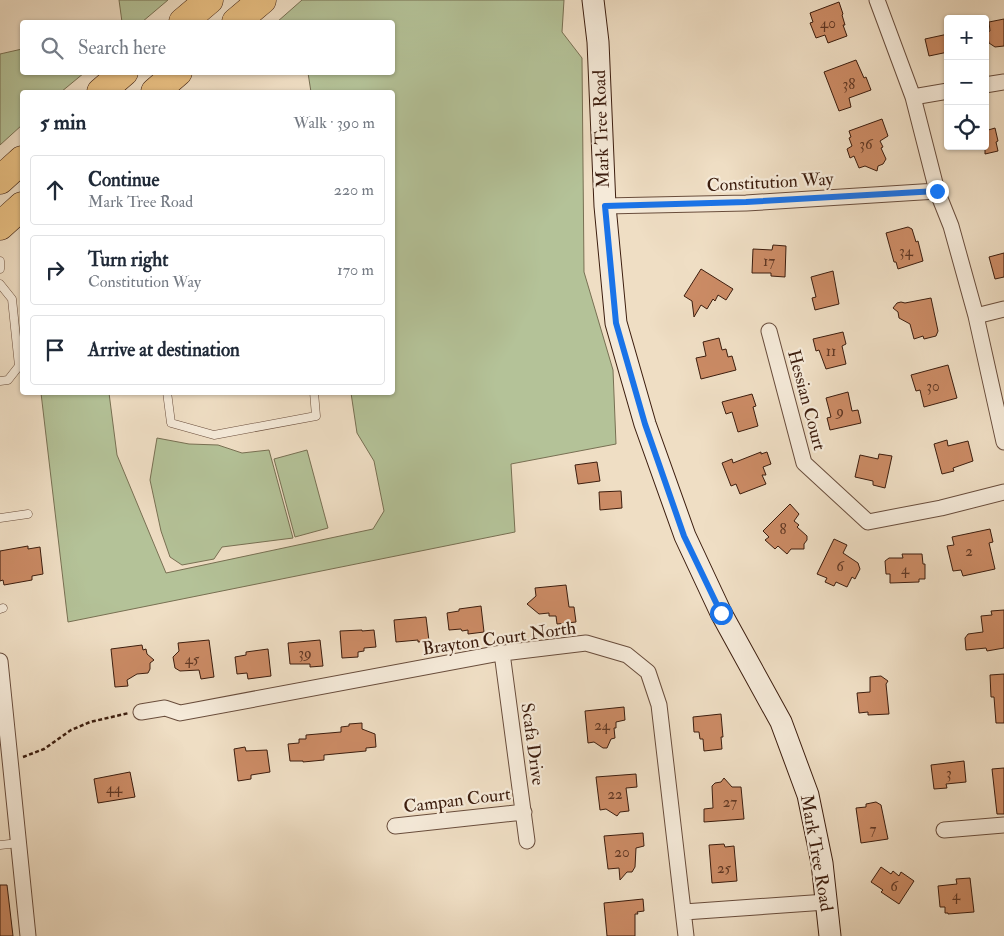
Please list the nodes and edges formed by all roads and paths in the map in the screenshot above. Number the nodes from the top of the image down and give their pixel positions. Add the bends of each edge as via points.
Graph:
1 (209, 0) edge
2 (262, 0) edge
3 (593, 0) edge
4 (877, 0) edge
5 (184, 20) edge
6 (238, 20) edge
7 (121, 75) edge
8 (1004, 82) edge
9 (989, 84) edge
10 (103, 90) edge
11 (944, 92) edge
12 (913, 97) junction
13 (20, 162) edge
14 (0, 180) edge
15 (937, 191) junction
16 (605, 206) junction
17 (20, 208) edge
18 (0, 226) edge
19 (0, 260) edge
20 (0, 269) edge
21 (0, 284) edge
22 (1004, 309) edge
23 (976, 316) junction
24 (769, 331) dead end
25 (0, 381) edge
26 (167, 395) edge
27 (314, 395) edge
28 (1004, 442) edge
29 (1004, 492) edge
30 (28, 514) dead end
31 (0, 518) edge
32 (502, 653) junction
33 (0, 661) edge
34 (141, 712) joint
35 (10, 760) junction
36 (524, 812) junction
37 (1004, 825) edge
38 (395, 826) dead end
39 (944, 830) dead end
40 (528, 840) dead end
41 (18, 843) junction
42 (0, 845) edge
43 (826, 902) junction
44 (684, 912) junction
45 (28, 936) edge
46 (686, 936) edge
47 (830, 936) edge

1 - 5 highway
2 - 6 highway
3 - 16 main road, Mark Tree Road via 598,42
4 - 12 street
7 - 10 highway
8 - 9 street
11 - 12 street
12 - 15 street
13 - 14 highway
15 - 16 street, Constitution Way
15 - 23 street via 951,226
16 - 43 main road, Mark Tree Road via 616,323 645,424 684,536 721,613 781,722 808,795 822,863
17 - 18 highway
19 - 20 lane
21 - 25 lane via 12,299 19,366 8,380
22 - 23 street
23 - 28 street
24 - 29 street, Hessian Court via 804,463 868,522
26 - 27 lane via 171,423 214,435 316,416
30 - 31 lane
32 - 34 street, Brayton Court North via 180,713 165,708
32 - 36 street, Scafa Drive
32 - 44 street, Brayton Court North via 586,643 627,655 648,672 659,705
33 - 35 street
34 - 35 path via 90,722 71,730 44,749
35 - 41 street
36 - 38 street, Campan Court
36 - 40 street, Scafa Drive
37 - 39 street
41 - 42 lane
41 - 45 street
43 - 44 street
43 - 47 main road, Mark Tree Road
44 - 46 street, Brayton Court North

